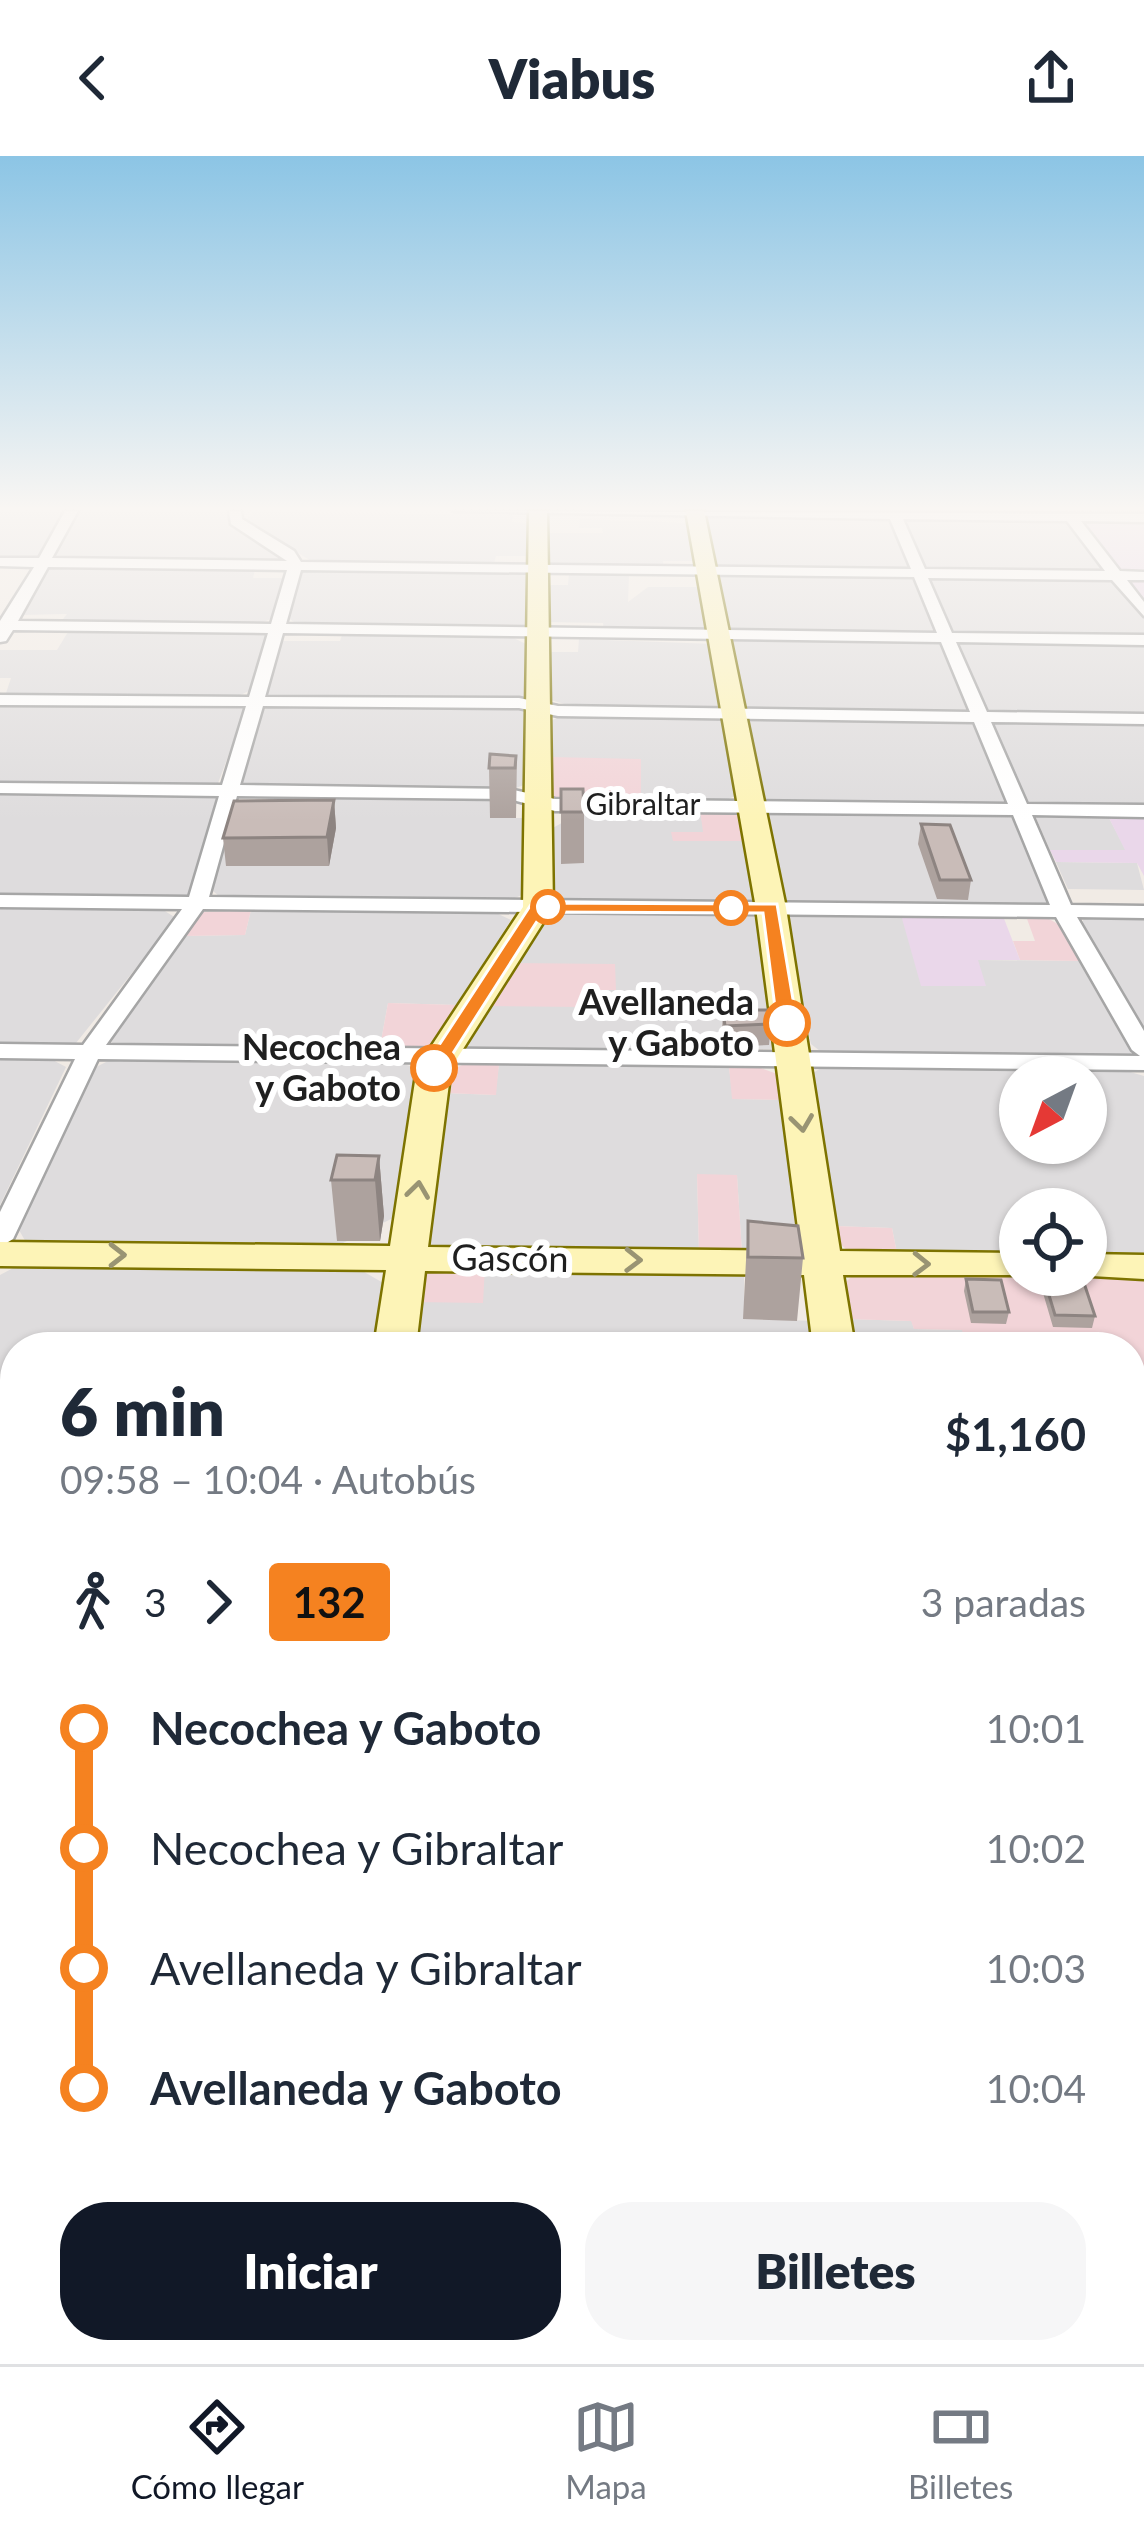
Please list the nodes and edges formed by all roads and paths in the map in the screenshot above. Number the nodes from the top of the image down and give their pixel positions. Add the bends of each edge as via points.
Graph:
1 (281, 614) edge
2 (537, 614) edge
3 (715, 614) edge
4 (939, 614) edge
5 (277, 627) junction
6 (3, 630) edge
7 (537, 632) junction
8 (720, 637) junction
9 (950, 639) junction
10 (1144, 640) edge
11 (0, 700) edge
12 (255, 702) junction
13 (538, 707) junction
14 (733, 714) junction
15 (984, 718) junction
16 (1144, 719) edge
17 (0, 788) edge
18 (226, 790) junction
19 (535, 800) junction
20 (750, 806) junction
21 (1024, 810) junction
22 (1144, 811) edge
23 (0, 901) edge
24 (196, 903) junction
25 (538, 907) junction
26 (771, 908) junction
27 (1063, 911) junction
28 (1144, 913) edge
29 (0, 1051) edge
30 (1144, 1051) edge
31 (90, 1052) junction
32 (438, 1057) junction
33 (793, 1061) junction
34 (1144, 1064) edge
35 (0, 1239) edge
36 (0, 1254) edge
37 (409, 1256) junction
38 (823, 1263) junction
39 (999, 1265) edge
40 (1107, 1266) edge
41 (1144, 1267) edge
42 (396, 1332) edge
43 (832, 1332) edge

1 - 5 street
2 - 7 street
3 - 8 street
4 - 9 street
5 - 6 street
5 - 7 street
5 - 12 street
7 - 8 street
7 - 13 street
8 - 9 street
8 - 14 street
9 - 10 street
9 - 15 street
11 - 12 street
12 - 13 street
12 - 18 street
13 - 14 street
13 - 19 street
14 - 15 street
14 - 20 street
15 - 16 street
15 - 21 street
17 - 18 street, Gibraltar
18 - 19 street, Gibraltar
18 - 24 street
19 - 20 street, Gibraltar
19 - 25 street
20 - 21 street, Gibraltar
20 - 26 street
21 - 22 street, Gibraltar
21 - 27 street
23 - 24 street
24 - 25 street
24 - 31 street
25 - 26 street
25 - 32 street
26 - 27 street
26 - 33 street
27 - 28 street
27 - 30 street
29 - 31 street
31 - 32 street
31 - 35 street
32 - 33 street
37 -> 32 street
33 - 34 street
33 -> 38 street
36 -> 37 street, Gascón
37 -> 38 street, Gascón
37 - 42 street
38 -> 39 street, Gascón
38 - 43 street
40 - 41 street

